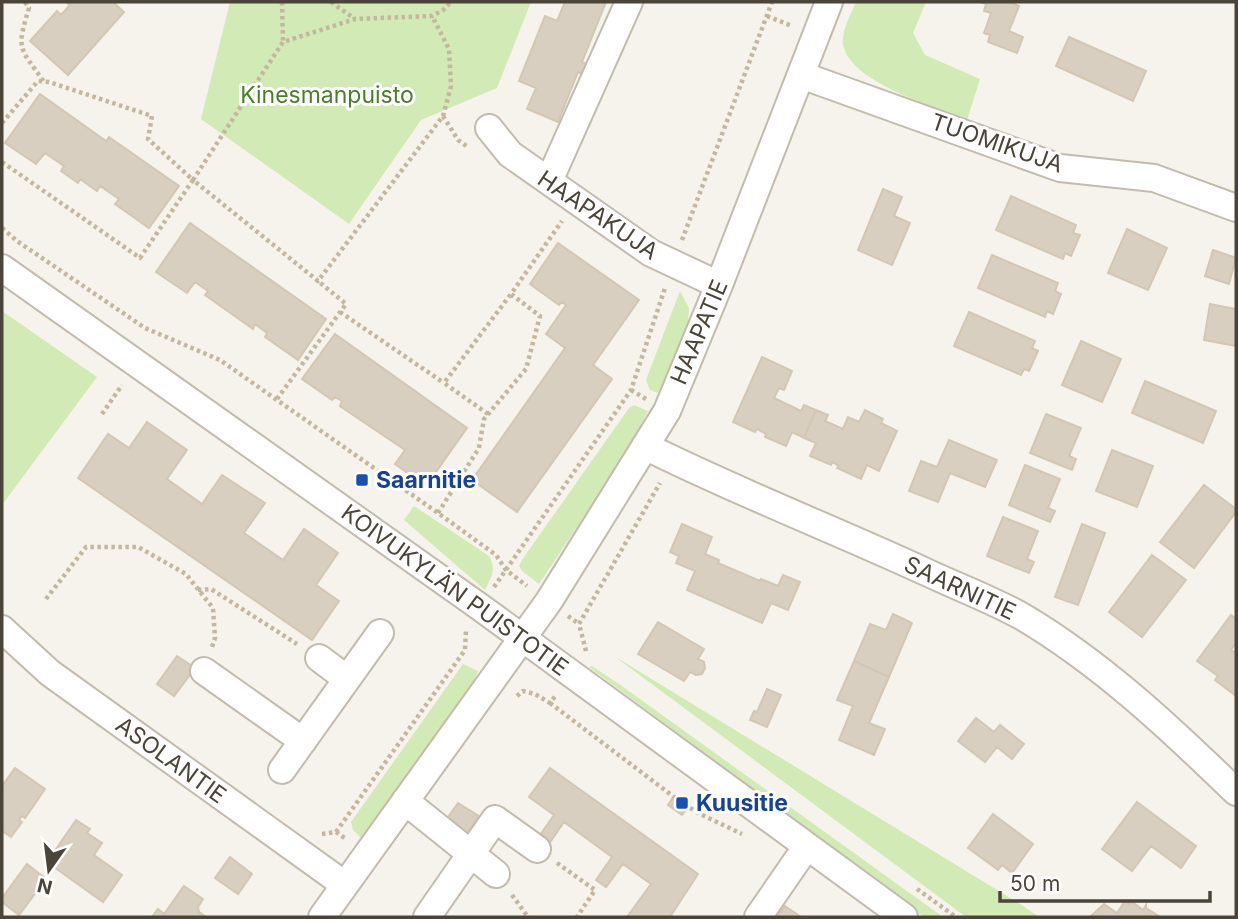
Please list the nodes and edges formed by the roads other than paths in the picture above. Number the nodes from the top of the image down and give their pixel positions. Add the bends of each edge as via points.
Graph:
1 (629, 2) edge
2 (829, 2) edge
3 (801, 75) junction
4 (489, 128) dead end
5 (549, 181) junction
6 (1236, 208) edge
7 (2, 268) edge
8 (719, 285) junction
9 (645, 446) junction
10 (2, 629) edge
11 (380, 633) dead end
12 (523, 639) junction
13 (319, 658) road end
14 (204, 671) road end
15 (347, 679) junction
16 (303, 741) junction
17 (282, 770) dead end
18 (1236, 792) edge
19 (405, 801) junction
20 (807, 846) junction
21 (537, 849) road end
22 (471, 854) junction
23 (496, 874) dead end
24 (345, 885) junction
25 (322, 917) edge
26 (427, 917) edge
27 (758, 917) edge
28 (904, 917) edge

1 - 5 street
2 - 3 street, HAAPATIE
3 - 6 street, TUOMIKUJA via 1060,168 1154,178
3 - 8 street, HAAPATIE
4 - 5 street, HAAPAKUJA via 510,154
5 - 8 street, HAAPAKUJA via 651,253
7 - 12 street, KOIVUKYLÄN PUISTOTIE
8 - 9 street, HAAPATIE via 667,411
9 - 12 street, HAAPATIE
9 - 18 street, SAARNITIE via 1021,616 1088,659
10 - 24 street, ASOLANTIE via 50,673
11 - 15 street
12 - 19 street
12 - 20 street, KOIVUKYLÄN PUISTOTIE
13 - 15 street
14 - 16 street
15 - 16 street
16 - 17 street
19 - 22 street
19 - 24 street
20 - 27 street
20 - 28 street, KOIVUKYLÄN PUISTOTIE
21 - 22 street via 495,819
22 - 23 street
22 - 26 street
24 - 25 street

